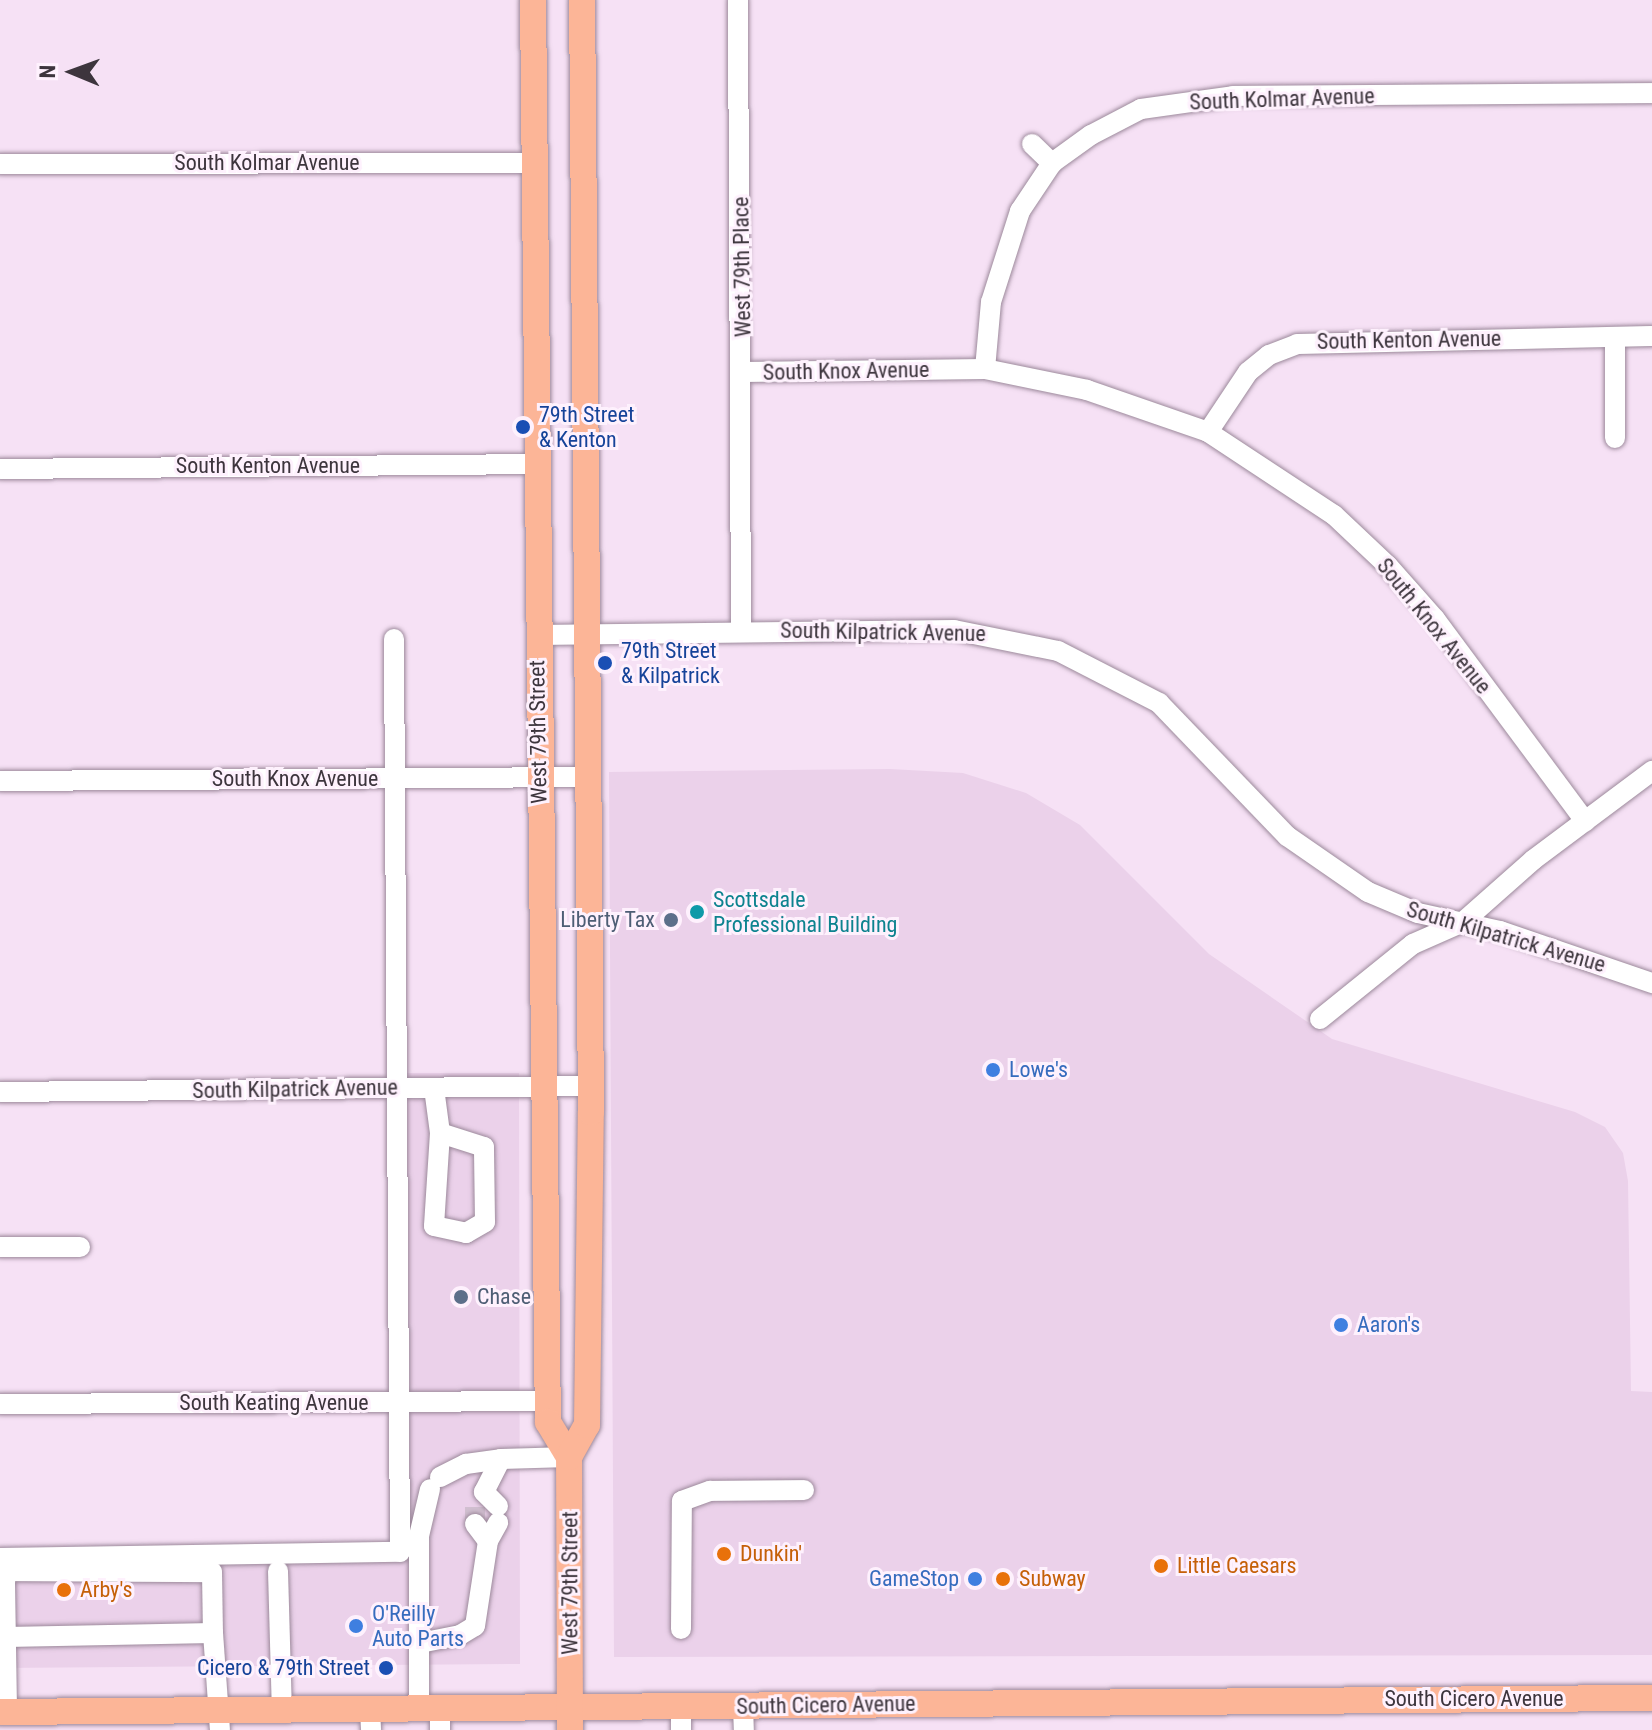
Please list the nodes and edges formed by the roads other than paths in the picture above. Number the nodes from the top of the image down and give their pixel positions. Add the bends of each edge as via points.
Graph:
1 (533, 0) edge
2 (582, 0) edge
3 (738, 0) edge
4 (1652, 93) edge
5 (1032, 144) dead end
6 (534, 163) junction
7 (1052, 163) junction
8 (0, 164) edge
9 (1652, 336) edge
10 (1615, 337) junction
11 (985, 369) junction
12 (743, 372) junction
13 (1208, 432) junction
14 (1615, 438) dead end
15 (536, 464) junction
16 (0, 469) edge
17 (741, 629) junction
18 (589, 633) junction
19 (537, 635) junction
20 (394, 639) dead end
21 (1652, 771) edge
22 (539, 777) junction
23 (590, 777) junction
24 (394, 778) junction
25 (0, 781) edge
26 (1585, 821) junction
27 (1463, 922) junction
28 (1652, 983) edge
29 (1320, 1019) dead end
30 (591, 1086) junction
31 (544, 1087) junction
32 (397, 1088) junction
33 (434, 1088) junction
34 (0, 1092) edge
35 (440, 1133) junction
36 (0, 1247) edge
37 (80, 1247) dead end
38 (548, 1401) junction
39 (400, 1403) junction
40 (0, 1404) edge
41 (569, 1457) junction
42 (501, 1459) junction
43 (804, 1490) dead end
44 (0, 1558) edge
45 (278, 1571) dead end
46 (3, 1583) edge
47 (681, 1629) dead end
48 (213, 1633) junction
49 (6, 1637) junction
50 (420, 1643) junction
51 (1652, 1698) edge
52 (282, 1711) junction
53 (4, 1712) edge
54 (433, 1717) edge
55 (743, 1718) edge
56 (681, 1719) edge
57 (206, 1720) edge
58 (370, 1720) edge
59 (570, 1720) edge
60 (78, 1721) edge
61 (116, 1721) edge

1 - 6 main road, West 79th Street
2 - 18 main road, West 79th Street
3 - 12 street, West 79th Place
4 - 7 street, South Kolmar Avenue via 1187,101 1141,109
5 - 7 street
6 - 8 street, South Kolmar Avenue
6 - 15 main road, West 79th Street
7 - 11 street, South Kolmar Avenue via 1020,211 1003,254
9 - 10 street, South Kenton Avenue
10 - 13 street, South Kenton Avenue via 1297,344 1269,355 1248,372
10 - 14 street
11 - 12 street, South Knox Avenue
11 - 13 street, South Knox Avenue via 1087,390
12 - 17 street, West 79th Place
13 - 26 street, South Knox Avenue via 1334,515 1388,566 1435,619
15 - 16 street, South Kenton Avenue
15 - 19 main road, West 79th Street
17 - 18 street, South Kilpatrick Avenue
17 - 27 street, South Kilpatrick Avenue via 954,630 1058,651 1159,703 1314,859 1393,905
18 - 19 street, South Kilpatrick Avenue
18 - 23 main road, West 79th Street
19 - 22 main road, West 79th Street
20 - 24 street
21 - 26 street
22 - 23 street, South Knox Avenue
22 - 24 street, South Knox Avenue
22 - 31 main road, West 79th Street
23 - 30 main road, West 79th Street
24 - 25 street, South Knox Avenue
24 - 32 street
26 - 27 street
27 - 28 street, South Kilpatrick Avenue
27 - 29 street via 1413,944
30 - 31 street, South Kilpatrick Avenue
30 - 41 main road, West 79th Street via 587,1425
31 - 33 street, South Kilpatrick Avenue
31 - 38 main road, West 79th Street
32 - 33 street, South Kilpatrick Avenue
32 - 34 street, South Kilpatrick Avenue
32 - 39 street
33 - 35 street
35 - 35 street via 434,1226 466,1233 485,1222 484,1147
36 - 37 street
38 - 39 street, South Keating Avenue
38 - 41 main road, West 79th Street via 548,1422
39 - 40 street, South Keating Avenue
39 - 44 street via 400,1552
41 - 42 street
41 - 59 main road, West 79th Street
42 - 50 street via 486,1515 475,1626 460,1635
42 - 50 street via 466,1464 435,1483 419,1536
43 - 47 street via 710,1491 682,1501
45 - 52 street
46 - 48 street via 6,1571 212,1572
46 - 49 street
48 - 49 street
48 - 57 street
49 - 53 street
50 - 54 street
51 - 55 main road, South Cicero Avenue
52 - 57 main road, South Cicero Avenue
52 - 58 main road, South Cicero Avenue
53 - 60 main road, South Cicero Avenue
54 - 58 main road, South Cicero Avenue
54 - 59 main road, South Cicero Avenue
55 - 56 main road, South Cicero Avenue
56 - 59 main road, South Cicero Avenue
57 - 61 main road, South Cicero Avenue
60 - 61 main road, South Cicero Avenue

